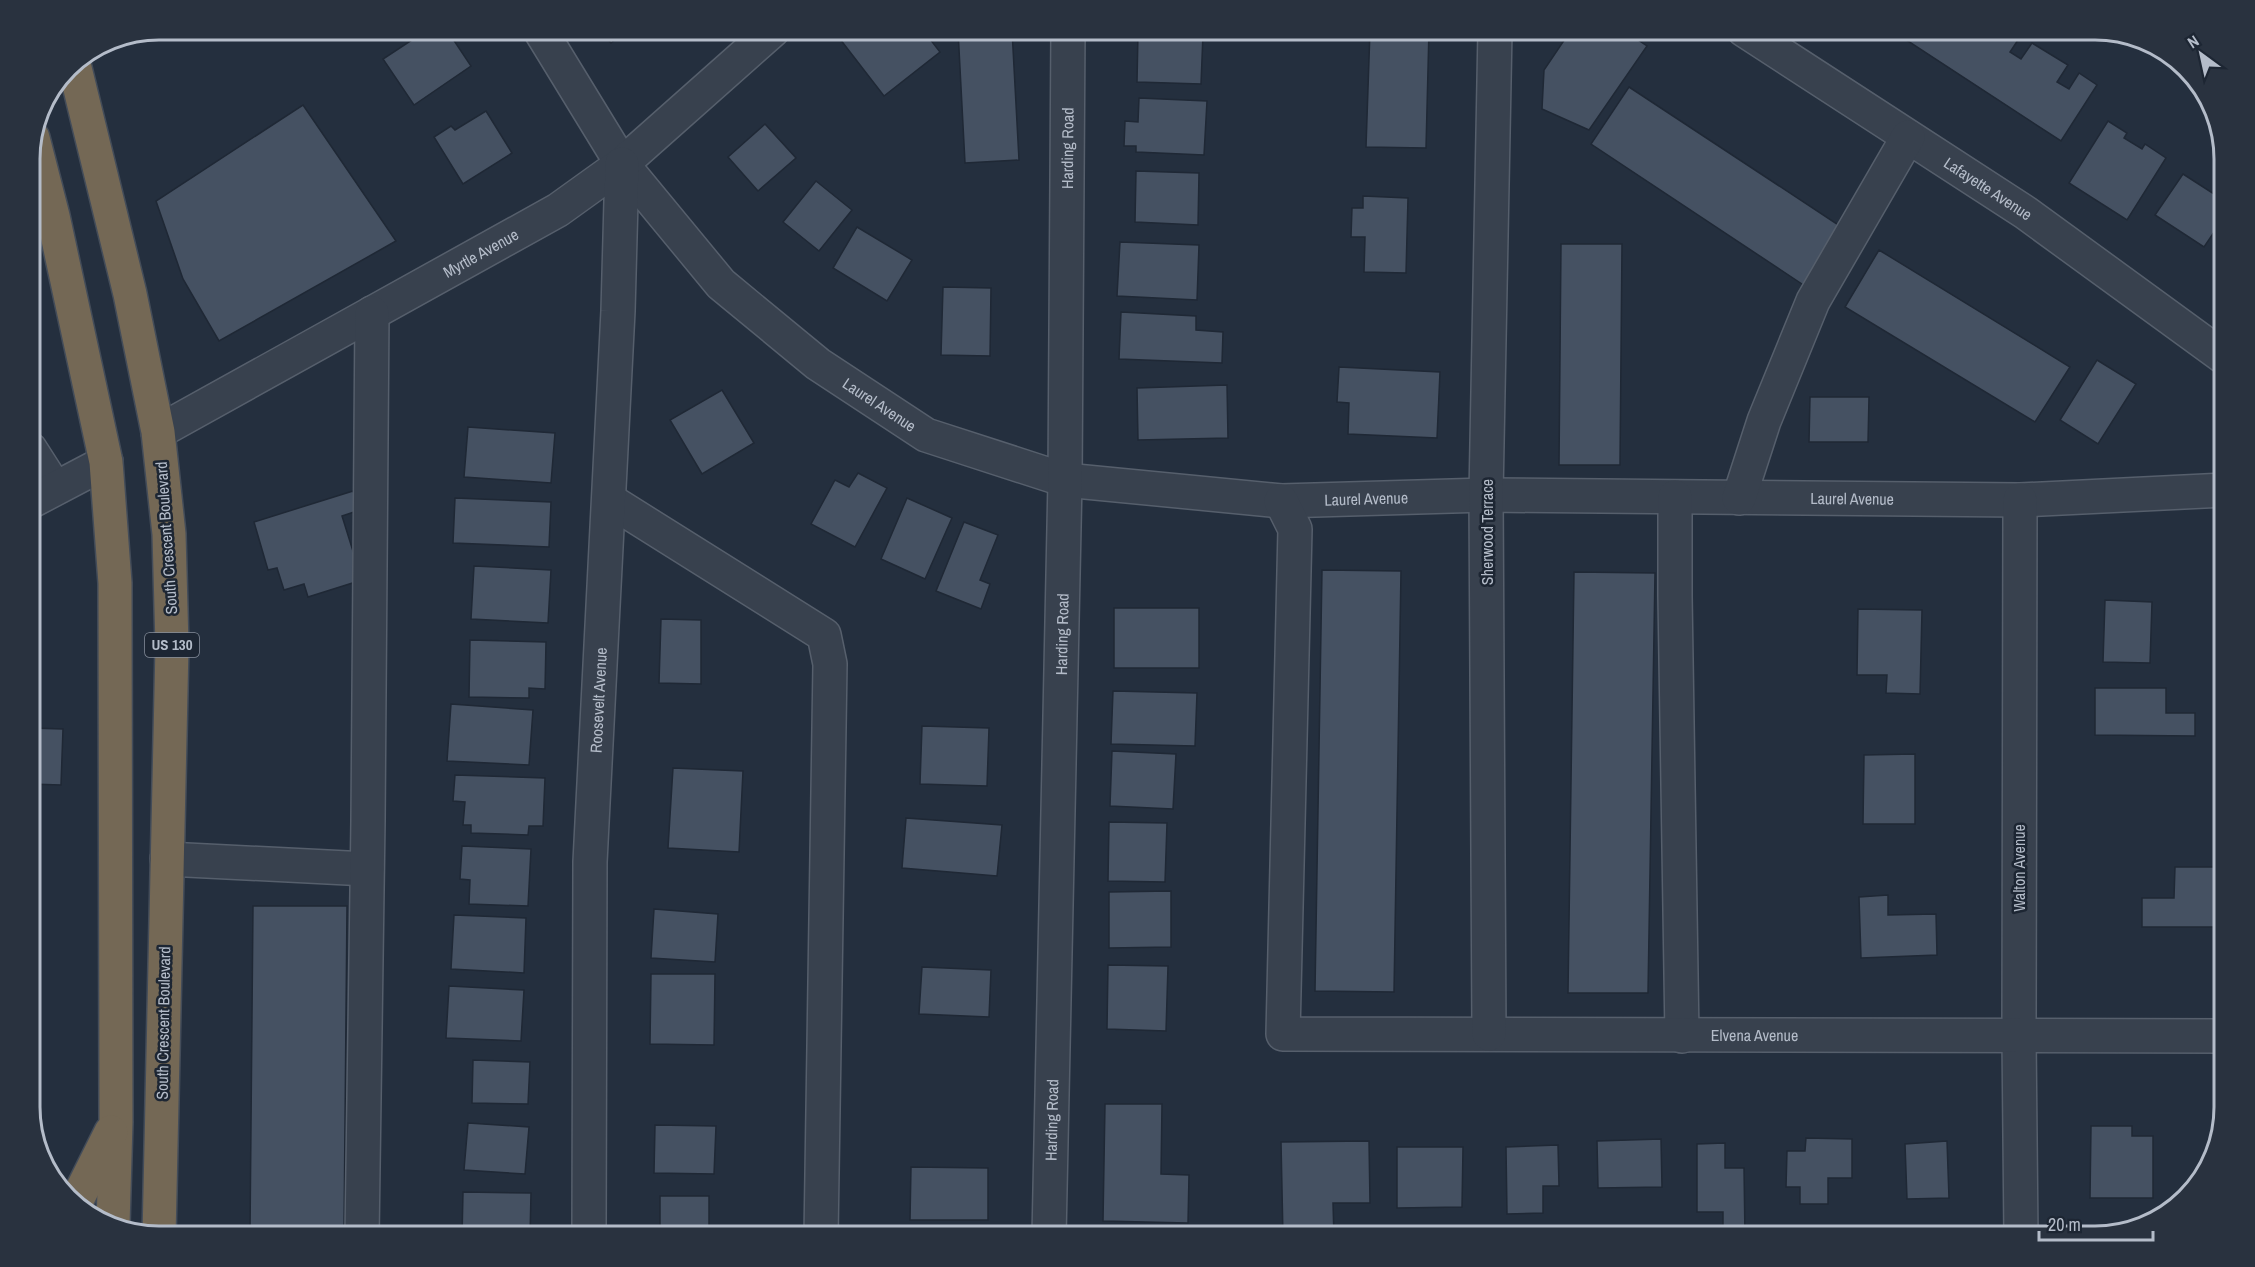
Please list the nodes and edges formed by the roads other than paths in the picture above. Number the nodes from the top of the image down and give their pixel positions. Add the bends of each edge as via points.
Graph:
1 (1495, 40) edge
2 (1760, 40) edge
3 (547, 41) edge
4 (761, 41) edge
5 (1068, 41) edge
6 (76, 74) edge
7 (1908, 136) junction
8 (622, 164) junction
9 (41, 169) edge
10 (372, 313) junction
11 (2214, 350) edge
12 (158, 432) junction
13 (106, 462) junction
14 (1065, 480) junction
15 (2214, 491) edge
16 (43, 495) edge
17 (1486, 495) junction
18 (1675, 497) junction
19 (1739, 498) junction
20 (609, 500) junction
21 (2020, 500) junction
22 (1281, 501) junction
23 (167, 859) junction
24 (367, 869) junction
25 (1489, 1034) junction
26 (1682, 1036) junction
27 (2214, 1036) edge
28 (2019, 1037) junction
29 (116, 1122) junction
30 (79, 1195) edge
31 (113, 1217) edge
32 (159, 1226) edge
33 (362, 1226) edge
34 (589, 1226) edge
35 (821, 1226) edge
36 (1049, 1226) edge
37 (2021, 1226) edge

1 - 17 street, Sherwood Terrace
2 - 7 street, Lafayette Avenue
3 - 8 street, Laurel Avenue
4 - 8 street, Myrtle Avenue
5 - 14 street, Harding Road
6 - 12 highway, South Crescent Boulevard / US 130 via 130,294
7 - 11 street, Lafayette Avenue via 2026,213
7 - 19 street via 1813,301 1764,421
8 - 10 street, Myrtle Avenue via 558,210
8 - 14 street, Laurel Avenue via 722,284 818,364 926,435
8 - 20 street, Roosevelt Avenue
9 - 13 highway
10 - 12 street, Myrtle Avenue
10 - 24 street
12 - 23 highway, South Crescent Boulevard / US 130 via 169,534 172,646
13 - 16 street
13 - 29 highway via 116,607
14 - 22 street, Laurel Avenue
14 - 36 street, Harding Road
15 - 21 street, Laurel Avenue
17 - 18 street, Laurel Avenue
17 - 22 street, Laurel Avenue
17 - 25 street, Sherwood Terrace
18 - 19 street, Laurel Avenue
18 - 26 street
19 - 21 street, Laurel Avenue
20 - 34 street, Roosevelt Avenue via 590,862
20 - 35 street via 824,635 830,664
21 - 28 street, Walton Avenue
22 - 25 street, Elvena Avenue via 1295,529 1283,1034
23 - 24 street
23 - 32 highway, South Crescent Boulevard / US 130
24 - 33 street
25 - 26 street, Elvena Avenue
26 - 28 street, Elvena Avenue
27 - 28 street, Elvena Avenue
28 - 37 street, Walton Avenue
29 - 30 highway
29 - 31 highway

